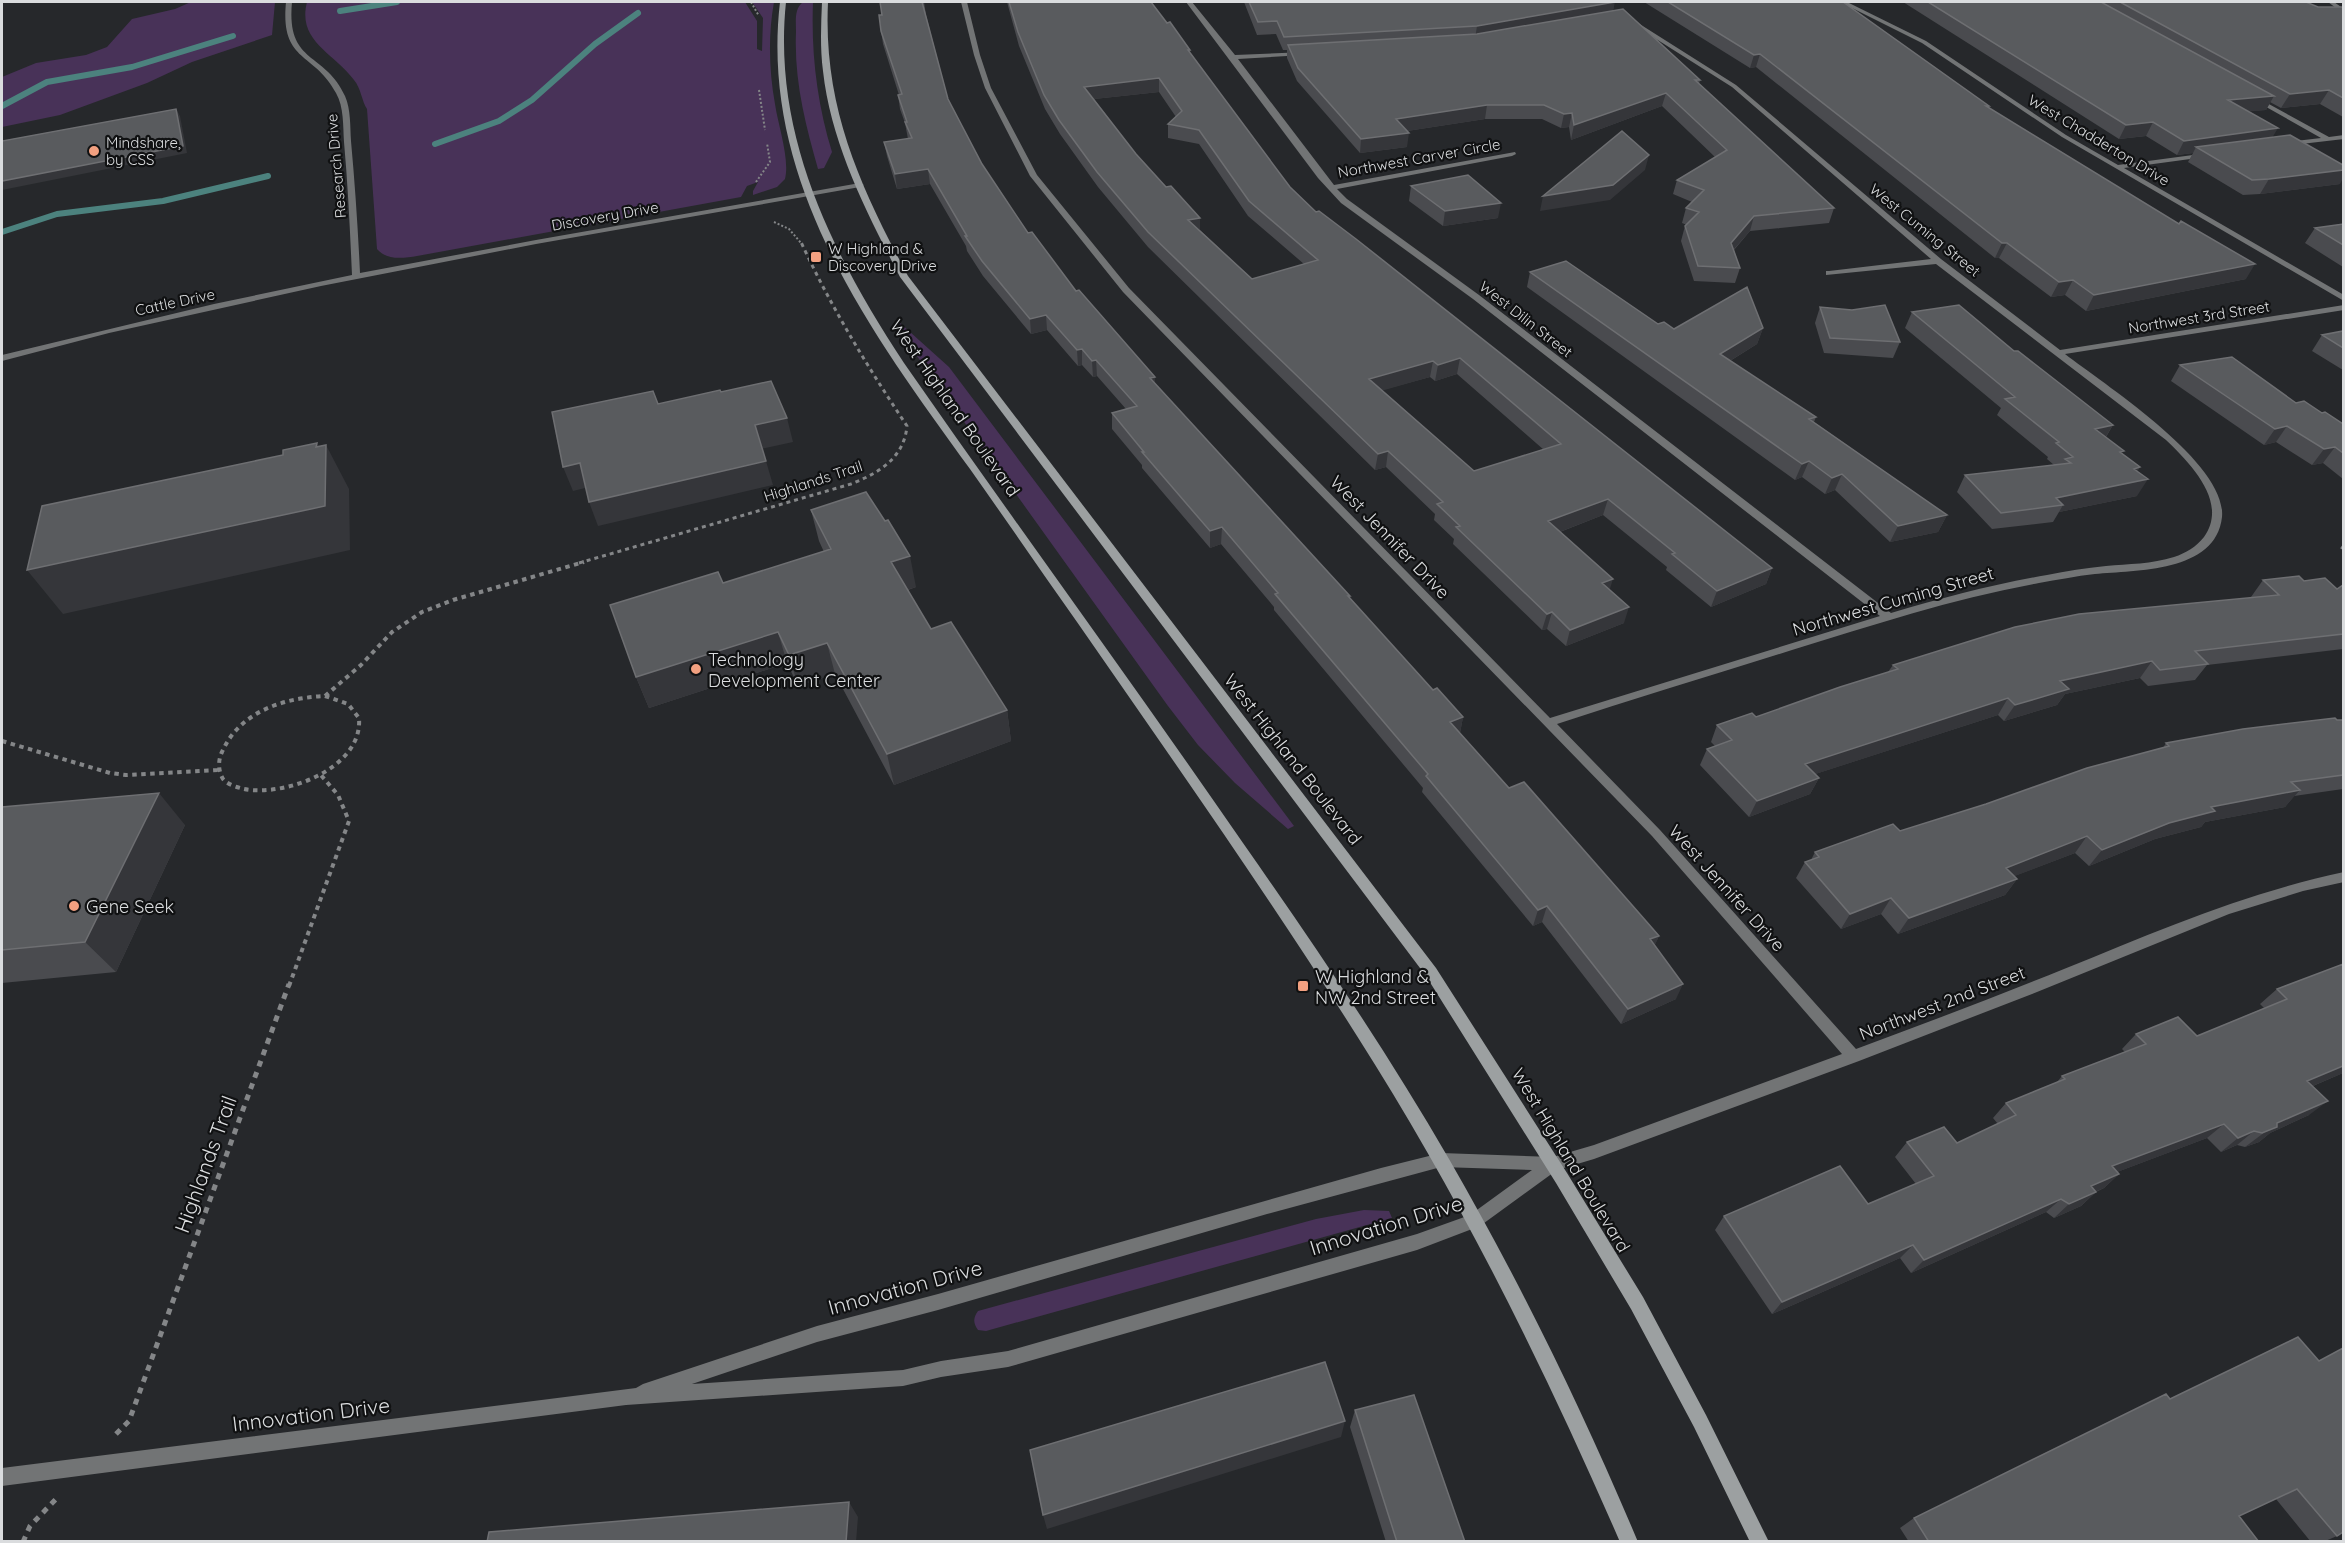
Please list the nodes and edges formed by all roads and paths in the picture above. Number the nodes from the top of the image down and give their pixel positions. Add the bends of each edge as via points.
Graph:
1 (289, 2) edge
2 (751, 2) edge
3 (783, 2) edge
4 (825, 2) edge
5 (964, 2) edge
6 (1189, 2) edge
7 (1843, 2) edge
8 (2331, 2) edge
9 (2343, 12) edge
10 (1625, 17) edge
11 (760, 24) dead end
12 (1308, 53) edge
13 (1233, 57) junction
14 (759, 84) dead end
15 (2247, 94) edge
16 (2343, 137) edge
17 (2328, 139) junction
18 (2273, 146) edge
19 (2219, 153) edge
20 (1512, 154) dead end
21 (2116, 167) junction
22 (860, 185) junction
23 (1331, 188) junction
24 (809, 194) junction
25 (752, 204) junction
26 (1938, 261) junction
27 (1829, 273) dead end
28 (356, 277) junction
29 (2343, 299) edge
30 (2343, 308) edge
31 (2058, 353) junction
32 (2, 358) edge
33 (2215, 499) joint
34 (1888, 616) junction
35 (325, 696) junction
36 (1547, 723) junction
37 (2, 741) edge
38 (219, 770) junction
39 (320, 774) junction
40 (2343, 877) edge
41 (1854, 1057) junction
42 (1441, 1160) junction
43 (1553, 1164) junction
44 (1475, 1221) junction
45 (626, 1397) junction
46 (85, 1467) junction
47 (2, 1477) edge
48 (23, 1542) edge
49 (1629, 1542) edge
50 (1760, 1542) edge

1 - 28 street, Research Drive via 286,20 292,40 336,85 344,105
2 - 11 path
3 - 24 main road, West Highland Boulevard via 780,42 787,111
4 - 22 main road, West Highland Boulevard via 824,50 830,87 841,134
5 - 36 street, West Jennifer Drive via 988,88 1034,176 1078,232 1126,290
6 - 13 street, West Dilin Street
7 - 21 street, West Chadderton Drive via 1924,42
8 - 9 street
10 - 26 street, West Cuming Street via 1734,86
12 - 13 street
13 - 23 street, West Dilin Street
14 - 25 path via 770,156 749,195
15 - 17 street
16 - 17 street
17 - 18 street
19 - 21 street
20 - 23 street, Northwest Carver Circle
21 - 29 street, West Chadderton Drive
22 - 24 street, Discovery Drive
22 - 43 main road, West Highland Boulevard via 904,277 1431,972
23 - 34 street, West Dilin Street
24 - 25 street, Discovery Drive
24 - 42 main road, West Highland Boulevard via 829,241 897,360 1278,902
25 - 28 street, Discovery Drive
25 - 35 path, Highlands Trail via 759,217 796,234 860,355 907,426 908,436 895,458 877,473 851,484 422,612 392,632
26 - 27 street
26 - 31 street, West Cuming Street
28 - 32 street, Cattle Drive
30 - 31 street, Northwest 3rd Street
31 - 33 street, West Cuming Street via 2169,438 2199,468
33 - 34 street, Northwest Cuming Street via 2212,533 2202,546 2186,556 2157,565 2033,581
34 - 36 street, Northwest Cuming Street
35 - 38 path via 281,702 240,725 225,740
35 - 39 path via 354,708 359,720 358,734 350,750
36 - 41 street, West Jennifer Drive via 1656,833
37 - 38 path via 110,774
38 - 39 path via 238,788 255,791 295,785
39 - 46 path, Highlands Trail via 334,786 349,821 129,1421
40 - 41 street, Northwest 2nd Street via 2223,909
41 - 43 street, Northwest 2nd Street
42 - 43 street, Innovation Drive
42 - 44 main road, West Highland Boulevard
42 - 45 street, Innovation Drive via 817,1334
43 - 44 street, Innovation Drive
43 - 50 main road, West Highland Boulevard via 1637,1304
44 - 45 street, Innovation Drive via 1417,1242 1008,1359 903,1378
44 - 49 main road, West Highland Boulevard via 1549,1362
45 - 46 street, Innovation Drive
46 - 47 street, Innovation Drive
46 - 48 path, Highlands Trail via 30,1526

